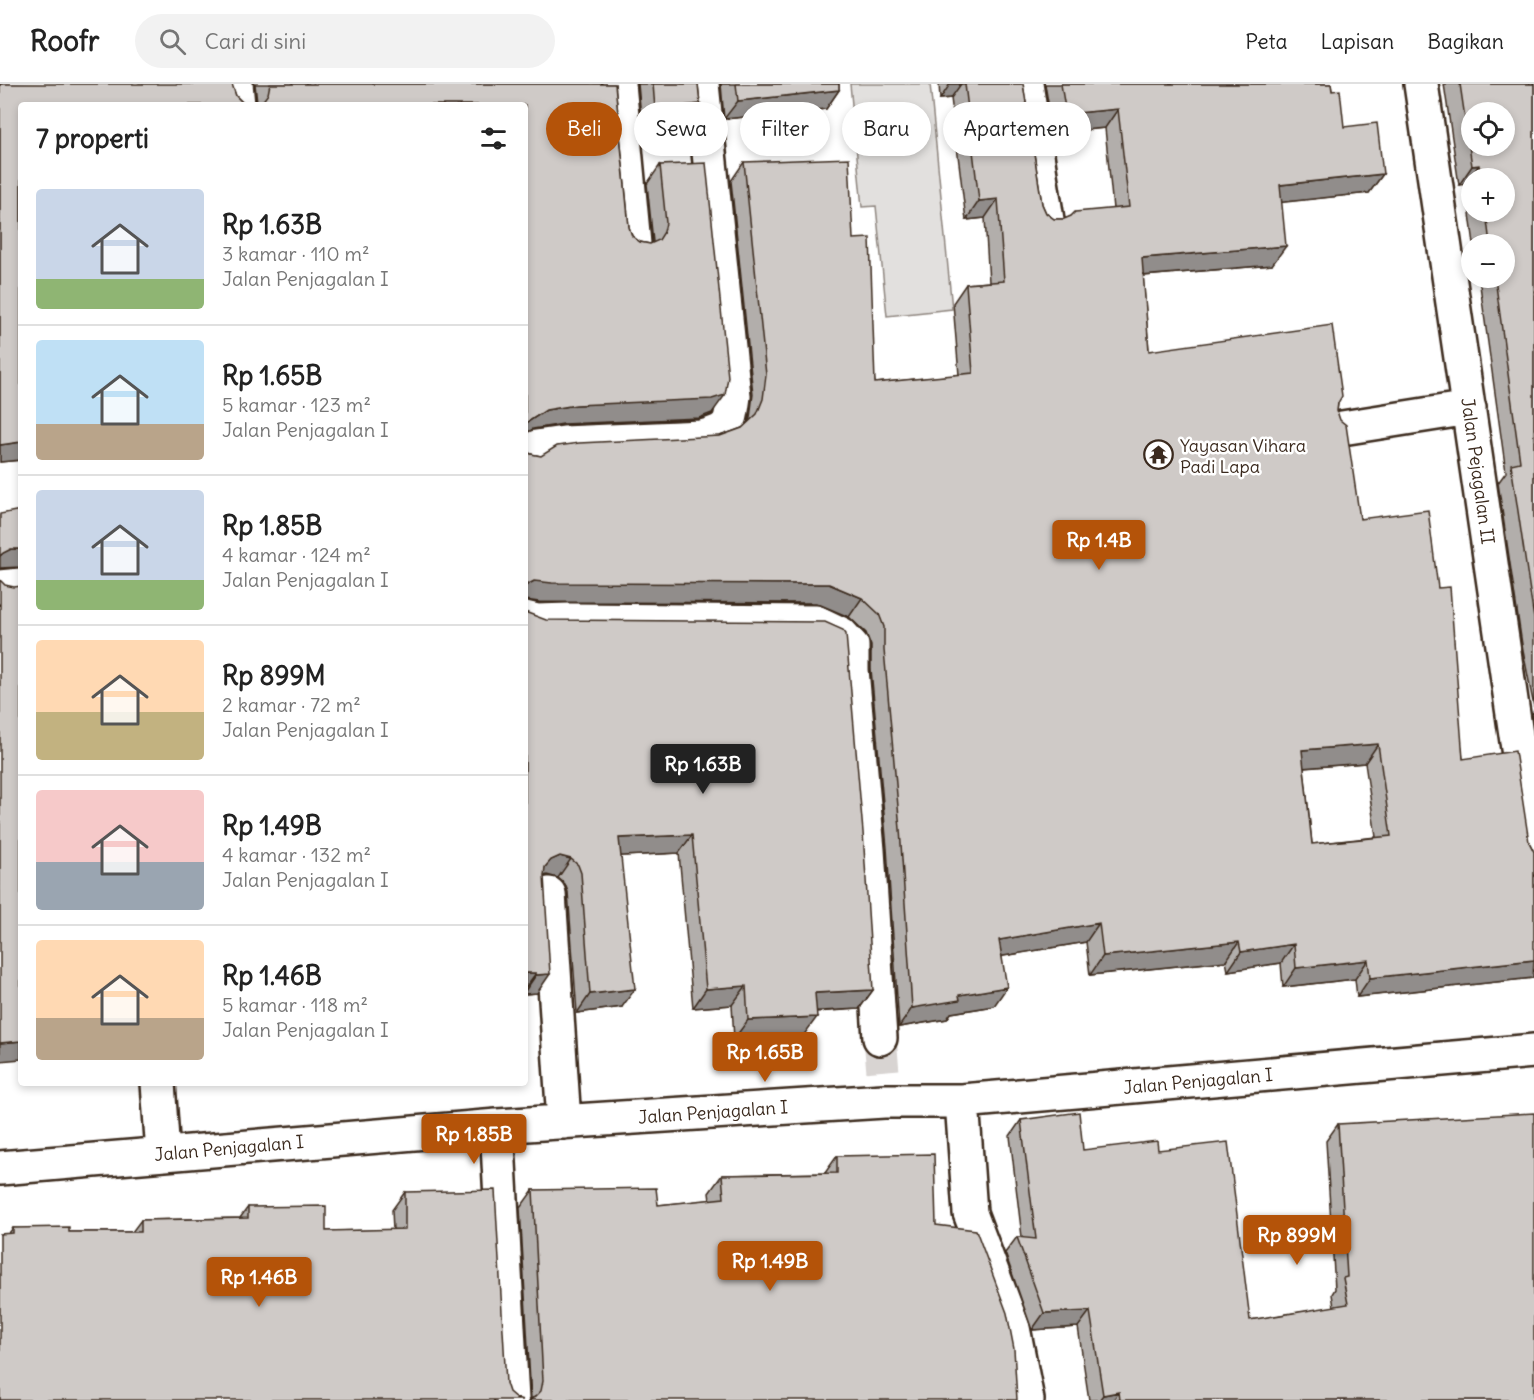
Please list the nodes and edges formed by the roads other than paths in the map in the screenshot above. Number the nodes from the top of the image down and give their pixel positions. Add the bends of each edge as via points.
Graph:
1 (236, 84) edge
2 (619, 84) edge
3 (702, 84) edge
4 (1026, 84) edge
5 (1421, 84) edge
6 (238, 102) edge
7 (1047, 220) edge
8 (634, 244) edge
9 (1469, 408) junction
10 (1342, 428) edge
11 (528, 454) edge
12 (18, 585) edge
13 (0, 587) edge
14 (528, 619) edge
15 (1534, 858) edge
16 (549, 894) dead end
17 (880, 1038) tunnel mouth
18 (1534, 1051) edge
19 (158, 1086) edge
20 (963, 1101) junction
21 (564, 1122) junction
22 (497, 1126) junction
23 (163, 1154) junction
24 (0, 1168) edge
25 (512, 1400) edge
26 (1027, 1400) edge

1 - 6 street
2 - 8 street
3 - 11 street via 734,396 731,419 722,432 702,437 564,442 536,447
4 - 7 street
5 - 9 street, Jalan Pejagalan II
9 - 10 street
9 - 15 street, Jalan Pejagalan II
12 - 13 street
14 - 17 street via 816,622 841,634 852,646
16 - 21 street
18 - 20 street, Jalan Penjagalan I
19 - 23 street
20 - 21 street, Jalan Penjagalan I via 883,1086
20 - 26 street via 970,1213 1013,1328
21 - 22 street, Jalan Penjagalan I
22 - 23 street, Jalan Penjagalan I
22 - 25 street
23 - 24 street, Jalan Penjagalan I

